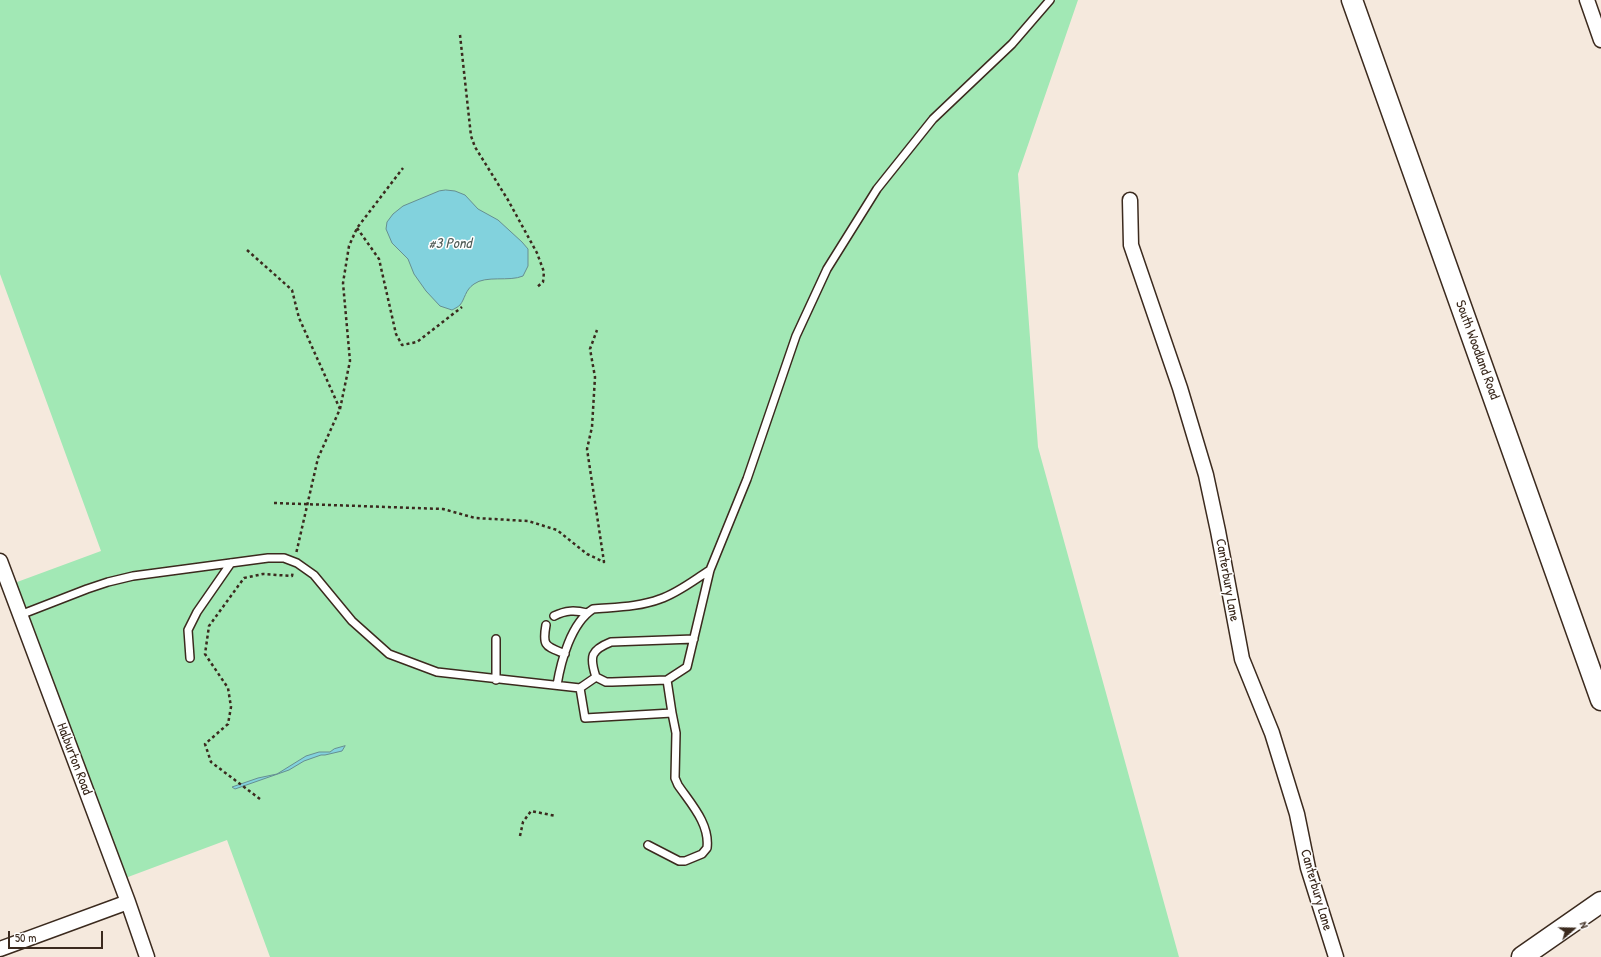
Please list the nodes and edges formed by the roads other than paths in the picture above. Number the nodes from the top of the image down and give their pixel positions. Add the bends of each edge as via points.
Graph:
1 (1050, 0) edge
2 (1352, 0) edge
3 (1587, 0) edge
4 (1601, 40) edge
5 (1130, 200) dead end
6 (0, 561) edge
7 (231, 563) junction
8 (710, 570) junction
9 (587, 613) junction
10 (20, 615) junction
11 (554, 616) dead end
12 (546, 625) dead end
13 (496, 639) dead end
14 (694, 640) junction
15 (565, 654) junction
16 (190, 658) dead end
17 (596, 677) junction
18 (496, 680) junction
19 (667, 680) junction
20 (557, 685) junction
21 (580, 688) junction
22 (1601, 700) edge
23 (672, 713) junction
24 (648, 845) dead end
25 (128, 902) junction
26 (1601, 902) edge
27 (0, 949) edge
28 (147, 957) edge
29 (1336, 957) edge
30 (1522, 957) edge

1 - 8 lane via 1012,44 933,119 877,189 827,268 796,336 747,479
2 - 22 street, South Woodland Road
3 - 4 street
5 - 29 street, Canterbury Lane via 1131,245 1180,388 1206,475 1242,658 1272,733 1297,814 1308,868
6 - 10 street, Halburton Road
7 - 10 lane via 133,576 108,582
7 - 16 lane via 197,612 188,630
7 - 18 lane via 268,558 284,558 295,562 314,575 352,621 389,654 437,672
8 - 9 lane via 660,599 643,604 593,609
8 - 14 lane
9 - 11 lane via 572,610
9 - 15 lane via 579,622
10 - 25 street, Halburton Road
12 - 15 lane via 543,640 552,649
13 - 18 lane
14 - 17 lane via 611,642 599,647 593,655 592,666
14 - 19 lane via 687,667
15 - 20 lane
17 - 19 lane via 606,682
17 - 21 lane
18 - 20 lane
19 - 23 lane
20 - 21 lane
21 - 23 lane via 584,718
23 - 24 lane via 676,733 675,778 704,825 707,832 707,848 702,854 679,861
25 - 27 street
25 - 28 street, Halburton Road
26 - 30 street

